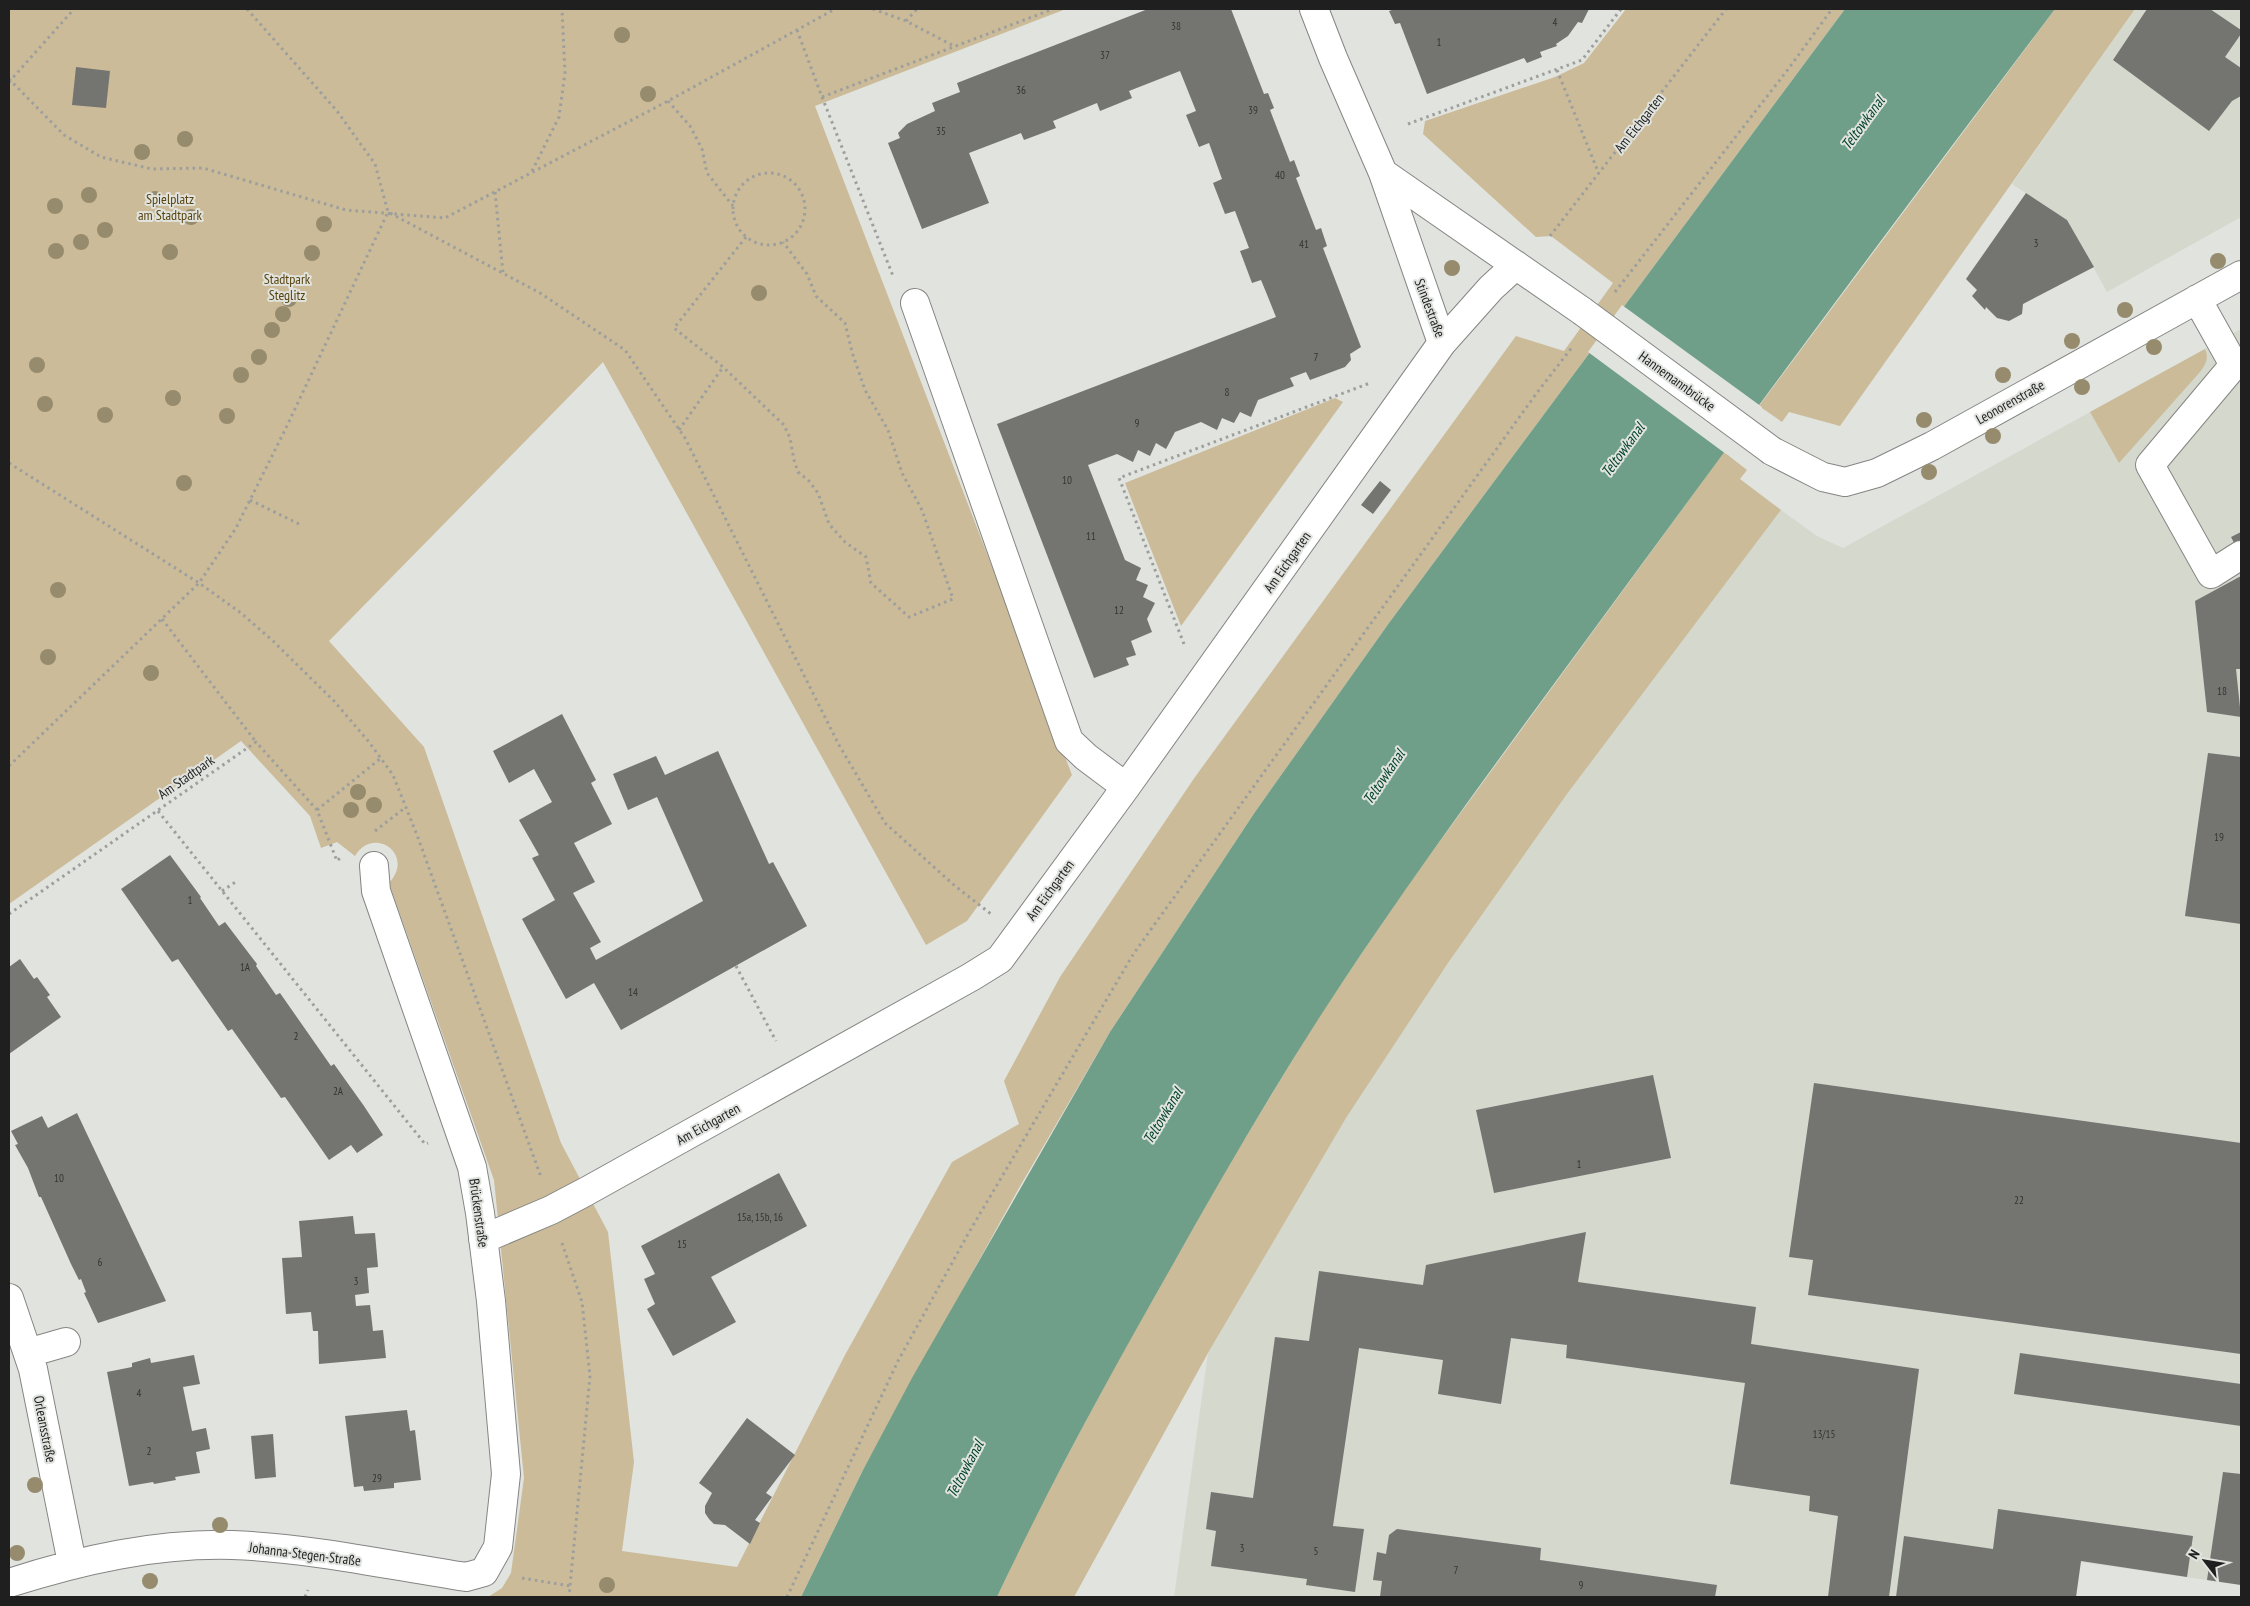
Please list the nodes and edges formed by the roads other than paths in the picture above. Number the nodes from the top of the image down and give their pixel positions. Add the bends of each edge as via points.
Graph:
1 (1314, 9) edge
2 (1383, 173) junction
3 (1516, 265) junction
4 (2241, 275) edge
5 (2197, 299) junction
6 (915, 303) road end
7 (1442, 343) junction
8 (2238, 365) edge
9 (1772, 451) joint
10 (2241, 555) edge
11 (1126, 787) junction
12 (374, 866) dead end
13 (483, 1239) junction
14 (9, 1298) edge
15 (66, 1342) dead end
16 (28, 1353) junction
17 (72, 1563) junction
18 (484, 1572) joint
19 (9, 1583) edge

1 - 2 street, Stindestraße
2 - 3 street
2 - 7 street, Stindestraße
3 - 7 street, Stindestraße
3 - 9 street, Hannemannbrücke, bridge
4 - 5 street, Leonorenstraße
5 - 8 street
5 - 9 street, Leonorenstraße via 1932,446 1877,473 1845,482 1823,477
6 - 11 street via 1069,741
7 - 11 street, Am Eichgarten
8 - 10 street via 2150,465 2211,574
11 - 13 street, Am Eichgarten via 1000,959 552,1210
12 - 13 street, Brückenstraße via 376,892 472,1167
13 - 18 street, Brückenstraße via 506,1474 498,1547
14 - 16 street, Orleansstraße
15 - 16 street
16 - 17 street, Orleansstraße
17 - 18 street, Johanna-Stegen-Straße via 163,1549 231,1545 289,1549 466,1577
17 - 19 street, Johanna-Stegen-Straße

